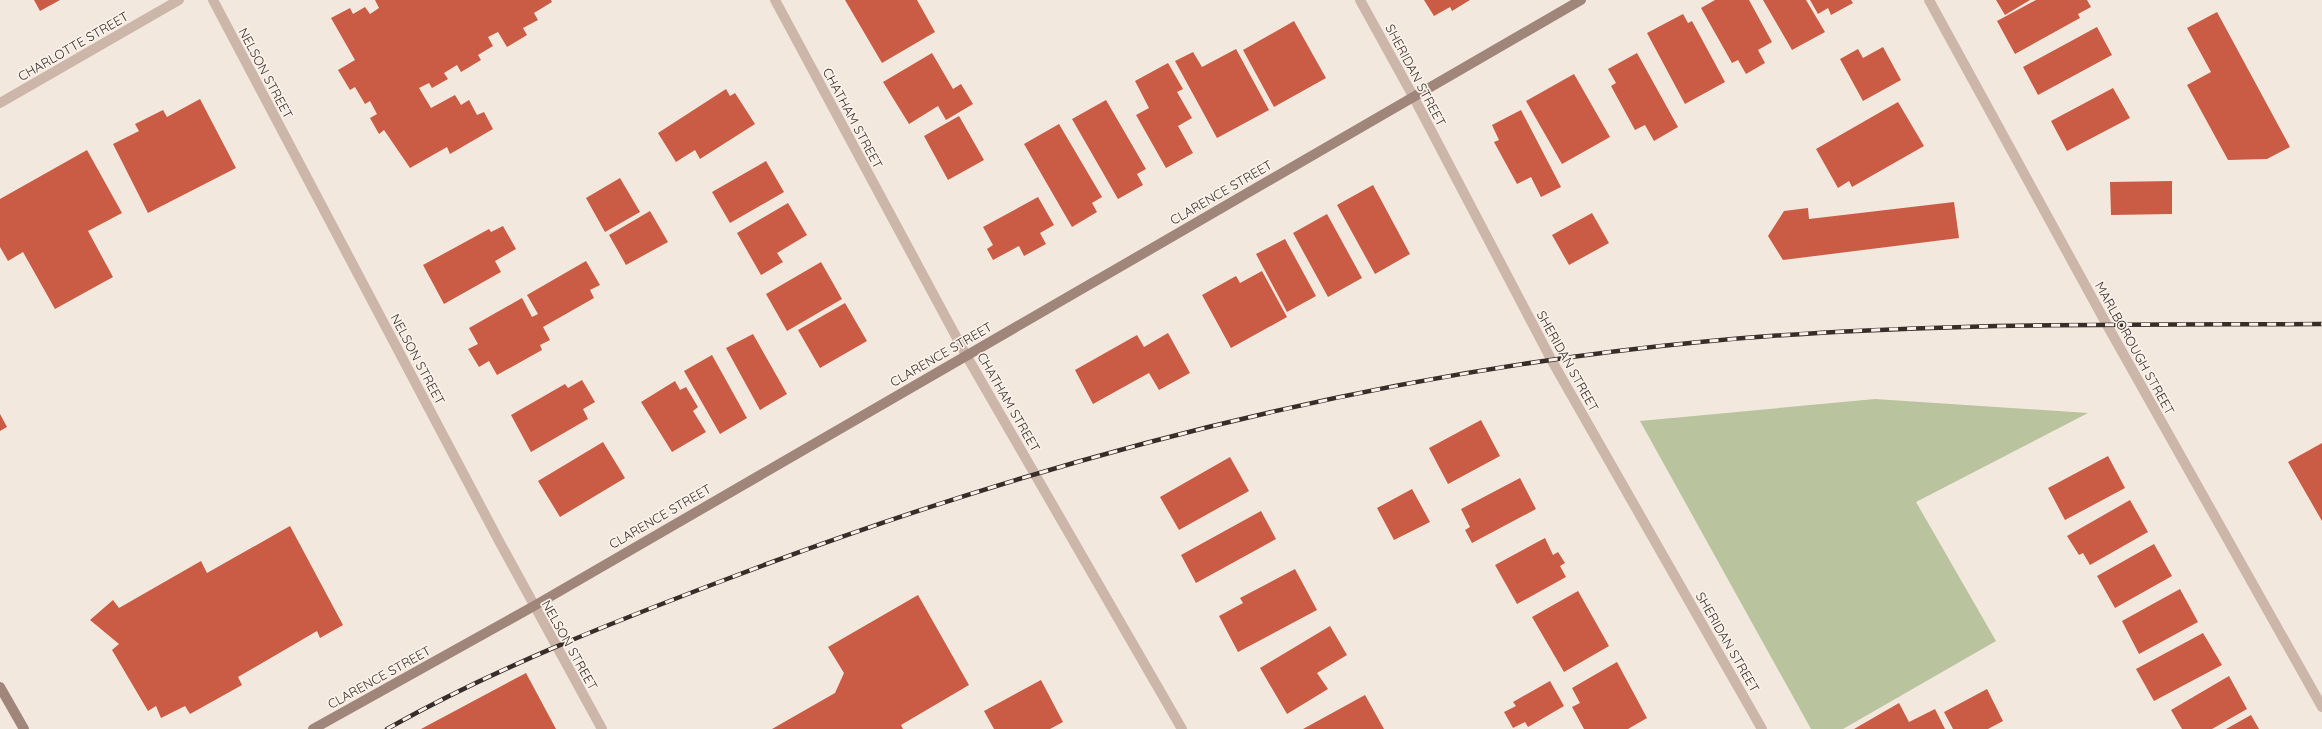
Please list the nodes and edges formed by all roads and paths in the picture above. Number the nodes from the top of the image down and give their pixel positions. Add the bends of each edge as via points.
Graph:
1 (179, 0) edge
2 (213, 0) edge
3 (775, 0) edge
4 (1360, 0) edge
5 (1581, 0) edge
6 (1929, 0) edge
7 (1413, 96) junction
8 (0, 103) edge
9 (966, 355) junction
10 (534, 606) junction
11 (0, 687) edge
12 (2322, 707) edge
13 (24, 729) edge
14 (313, 729) edge
15 (602, 729) edge
16 (1182, 729) edge
17 (1762, 729) edge

1 - 8 street, CHARLOTTE STREET
2 - 10 street, NELSON STREET
3 - 9 street, CHATHAM STREET
4 - 7 street, SHERIDAN STREET
5 - 7 main road, CLARENCE STREET
6 - 12 street, MARLBOROUGH STREET via 2107,325
7 - 9 main road, CLARENCE STREET
7 - 17 street, SHERIDAN STREET via 1552,361
9 - 10 main road, CLARENCE STREET
9 - 16 street, CHATHAM STREET
10 - 14 main road, CLARENCE STREET
10 - 15 street, NELSON STREET
11 - 13 main road

